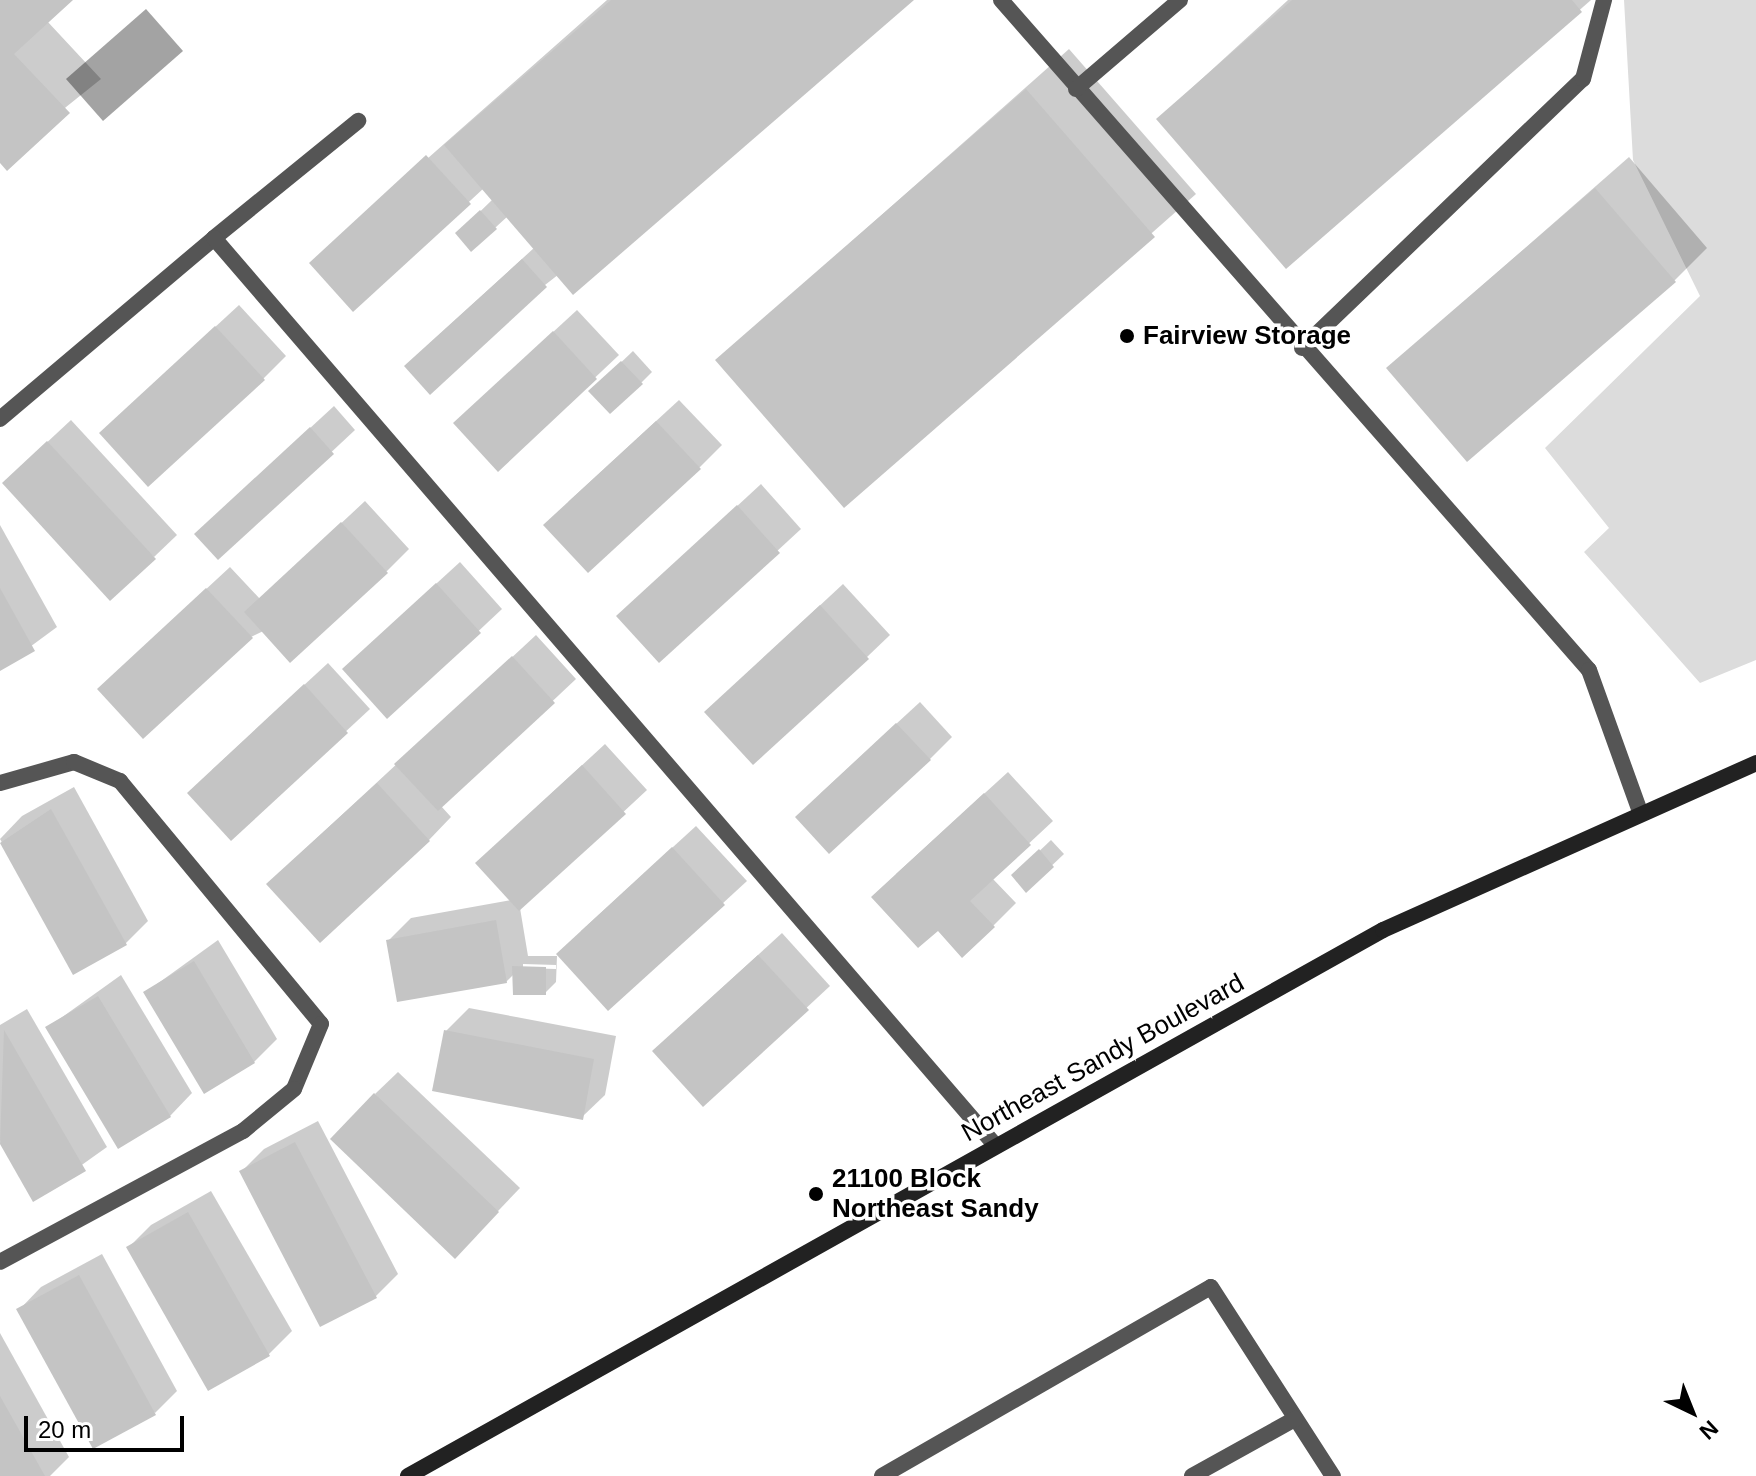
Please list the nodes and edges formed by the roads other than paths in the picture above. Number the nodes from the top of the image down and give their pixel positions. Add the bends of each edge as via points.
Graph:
1 (1001, 0) edge
2 (1180, 0) edge
3 (1604, 0) edge
4 (1076, 89) junction
5 (358, 121) dead end
6 (214, 238) junction
7 (1302, 348) junction
8 (0, 419) edge
9 (1756, 763) edge
10 (0, 783) edge
11 (1640, 812) junction
12 (995, 1145) junction
13 (0, 1262) edge
14 (1295, 1419) junction
15 (408, 1476) edge
16 (882, 1476) edge
17 (1192, 1476) edge
18 (1333, 1476) edge

1 - 4 lane
2 - 4 lane
3 - 7 lane via 1583,79
4 - 7 lane
5 - 6 lane
6 - 8 lane
6 - 12 lane
7 - 11 lane via 1589,670
9 - 11 main road, Northeast Sandy Boulevard
10 - 13 lane via 74,762 120,781 321,1024 294,1089 243,1131
11 - 12 main road, Northeast Sandy Boulevard via 1383,930
12 - 15 main road, Northeast Sandy Boulevard
14 - 16 lane via 1211,1287
14 - 17 lane
14 - 18 lane

